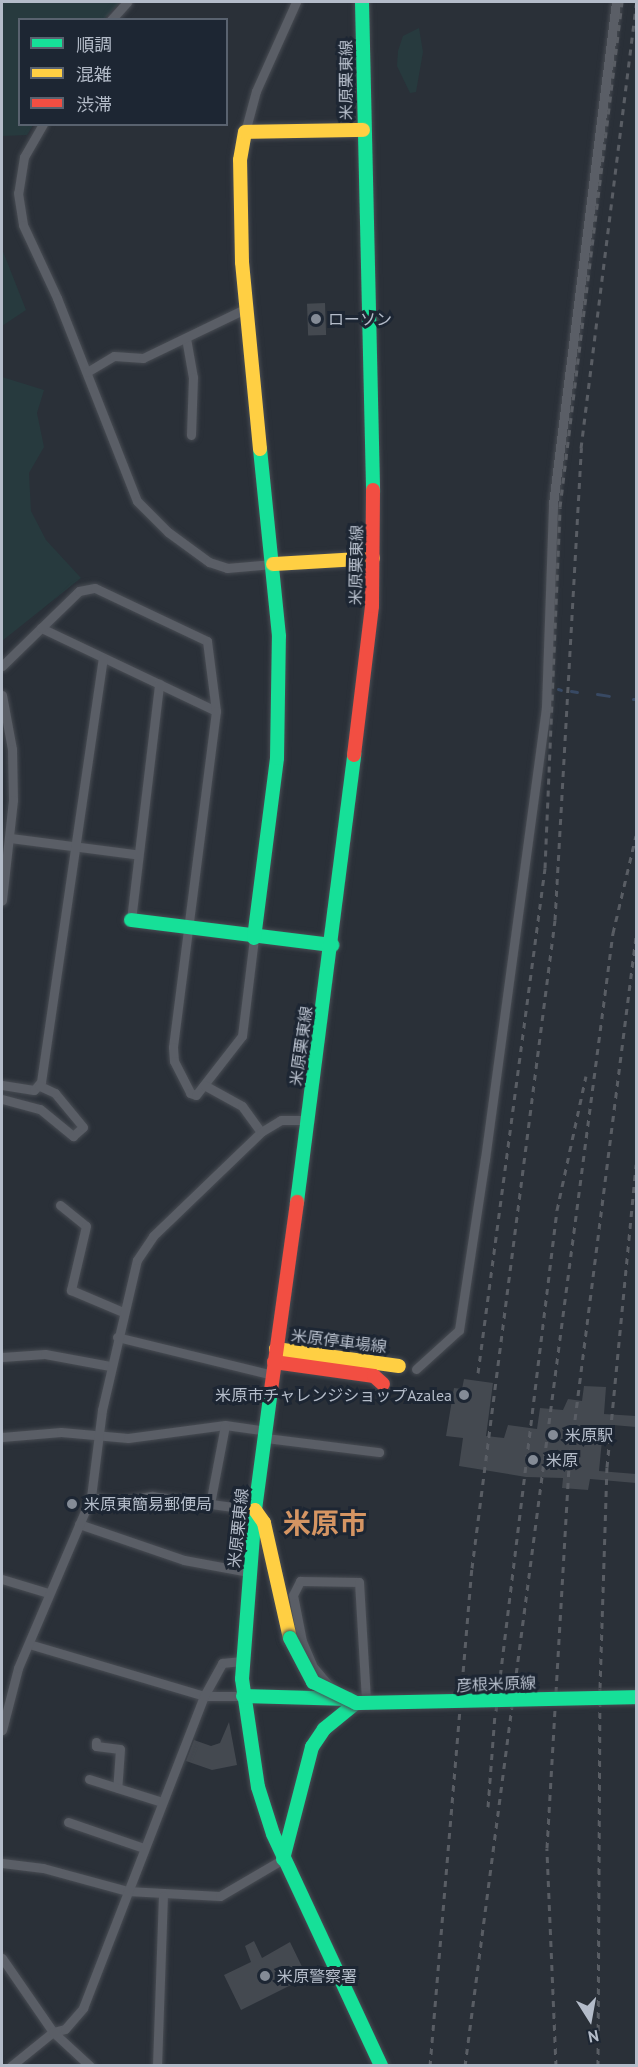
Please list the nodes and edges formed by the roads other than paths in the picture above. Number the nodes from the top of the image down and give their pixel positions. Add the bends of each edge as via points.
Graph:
1 (127, 2) edge
2 (296, 2) edge
3 (362, 2) edge
4 (616, 2) edge
5 (113, 18) edge
6 (42, 126) edge
7 (363, 130) junction
8 (245, 132) junction
9 (247, 308) junction
10 (186, 338) junction
11 (87, 372) junction
12 (191, 435) dead end
13 (373, 558) junction
14 (273, 564) junction
15 (41, 628) junction
16 (103, 659) junction
17 (2, 666) edge
18 (159, 684) junction
19 (2, 694) edge
20 (216, 711) junction
21 (10, 838) junction
22 (76, 847) junction
23 (135, 854) junction
24 (2, 900) edge
25 (130, 920) joint
26 (188, 928) junction
27 (254, 938) junction
28 (332, 945) junction
29 (2, 1085) edge
30 (204, 1085) junction
31 (40, 1086) junction
32 (2, 1099) edge
33 (306, 1120) junction
34 (261, 1132) junction
35 (60, 1205) dead end
36 (123, 1312) junction
37 (117, 1337) junction
38 (2, 1357) edge
39 (274, 1362) junction
40 (111, 1366) junction
41 (399, 1366) dead end
42 (416, 1369) dead end
43 (383, 1384) dead end
44 (225, 1425) junction
45 (100, 1435) junction
46 (266, 1435) junction
47 (2, 1437) edge
48 (379, 1452) dead end
49 (91, 1497) junction
50 (210, 1503) junction
51 (255, 1510) junction
52 (80, 1524) junction
53 (249, 1572) junction
54 (2, 1579) edge
55 (48, 1593) junction
56 (29, 1644) junction
57 (242, 1661) junction
58 (204, 1696) junction
59 (243, 1696) junction
60 (636, 1697) edge
61 (341, 1700) junction
62 (427, 1700) dead end
63 (361, 1701) junction
64 (2, 1730) edge
65 (96, 1742) dead end
66 (89, 1779) dead end
67 (117, 1788) junction
68 (162, 1802) junction
69 (68, 1822) dead end
70 (144, 1848) junction
71 (283, 1859) junction
72 (2, 1863) edge
73 (127, 1892) junction
74 (163, 1896) junction
75 (2, 1958) edge
76 (53, 2032) junction
77 (376, 2065) edge
78 (11, 2066) edge
79 (90, 2066) edge
80 (157, 2066) edge

1 - 5 street
2 - 8 street via 256,92
3 - 7 main road, 米原栗東線
4 - 42 street via 554,504 546,707 500,1055 459,1330
6 - 11 street via 24,157 18,193 23,225
7 - 8 main road
7 - 13 main road, 米原栗東線
8 - 9 main road via 238,198
9 - 10 street
9 - 14 main road
10 - 11 street via 142,358 114,356
10 - 12 street via 193,377
11 - 14 street via 127,481 150,517 210,562 227,568
13 - 14 main road
13 - 28 main road, 米原栗東線 via 372,606
14 - 27 main road via 279,636 278,729
15 - 16 street
15 - 17 street
15 - 20 street via 79,591 95,588 207,641
16 - 18 street
16 - 22 street
18 - 20 street
18 - 23 street
19 - 21 street via 12,749
20 - 26 street
21 - 22 street
21 - 24 street
22 - 23 street
22 - 31 street
23 - 25 street
25 - 26 main road
26 - 27 main road
26 - 30 street via 173,1055 190,1093 196,1095
27 - 28 main road
27 - 30 street via 242,1036
28 - 33 main road, 米原栗東線
29 - 31 street via 34,1090
30 - 34 street via 242,1106
31 - 32 street via 55,1093 83,1127 73,1136 40,1109
33 - 34 street via 282,1120
33 - 39 main road, 米原栗東線
34 - 36 street via 153,1236 130,1275
35 - 36 street via 86,1226 70,1290
36 - 37 street
37 - 39 street
37 - 40 street
38 - 40 street via 45,1354
39 - 41 main road, 米原停車場線
39 - 43 main road, 米原停車場線 via 374,1377
39 - 46 main road, 米原栗東線
40 - 45 street
44 - 45 street via 128,1438
44 - 46 street
44 - 50 street
45 - 47 street
45 - 49 street
46 - 48 street
46 - 51 main road, 米原栗東線
49 - 50 street via 117,1503 152,1496
49 - 52 street
50 - 51 street
51 - 53 main road, 米原栗東線
51 - 63 main road, 彦根米原線, bridge via 264,1523 290,1638 313,1682
52 - 53 street via 184,1560
52 - 55 street
53 - 57 main road, 米原栗東線
54 - 55 street
55 - 56 street
56 - 58 street
56 - 64 street via 12,1685
57 - 58 street via 222,1663
57 - 59 main road, 米原栗東線
58 - 59 street
58 - 68 street
59 - 61 main road
59 - 71 main road, 米原栗東線 via 258,1787
60 - 63 main road, 彦根米原線, bridge
61 - 63 main road
61 - 63 street via 313,1667 302,1641 293,1595 300,1581 358,1582
62 - 63 main road
63 - 71 main road via 318,1737 300,1784
65 - 67 street via 96,1746 120,1749
66 - 67 street
67 - 68 street
68 - 70 street
69 - 70 street
70 - 73 street
71 - 74 street via 220,1896
71 - 77 main road, 米原栗東線
72 - 73 street via 43,1868
73 - 74 street
73 - 76 street via 82,2008 65,2029
74 - 80 street
75 - 76 street
76 - 78 street
76 - 79 street

